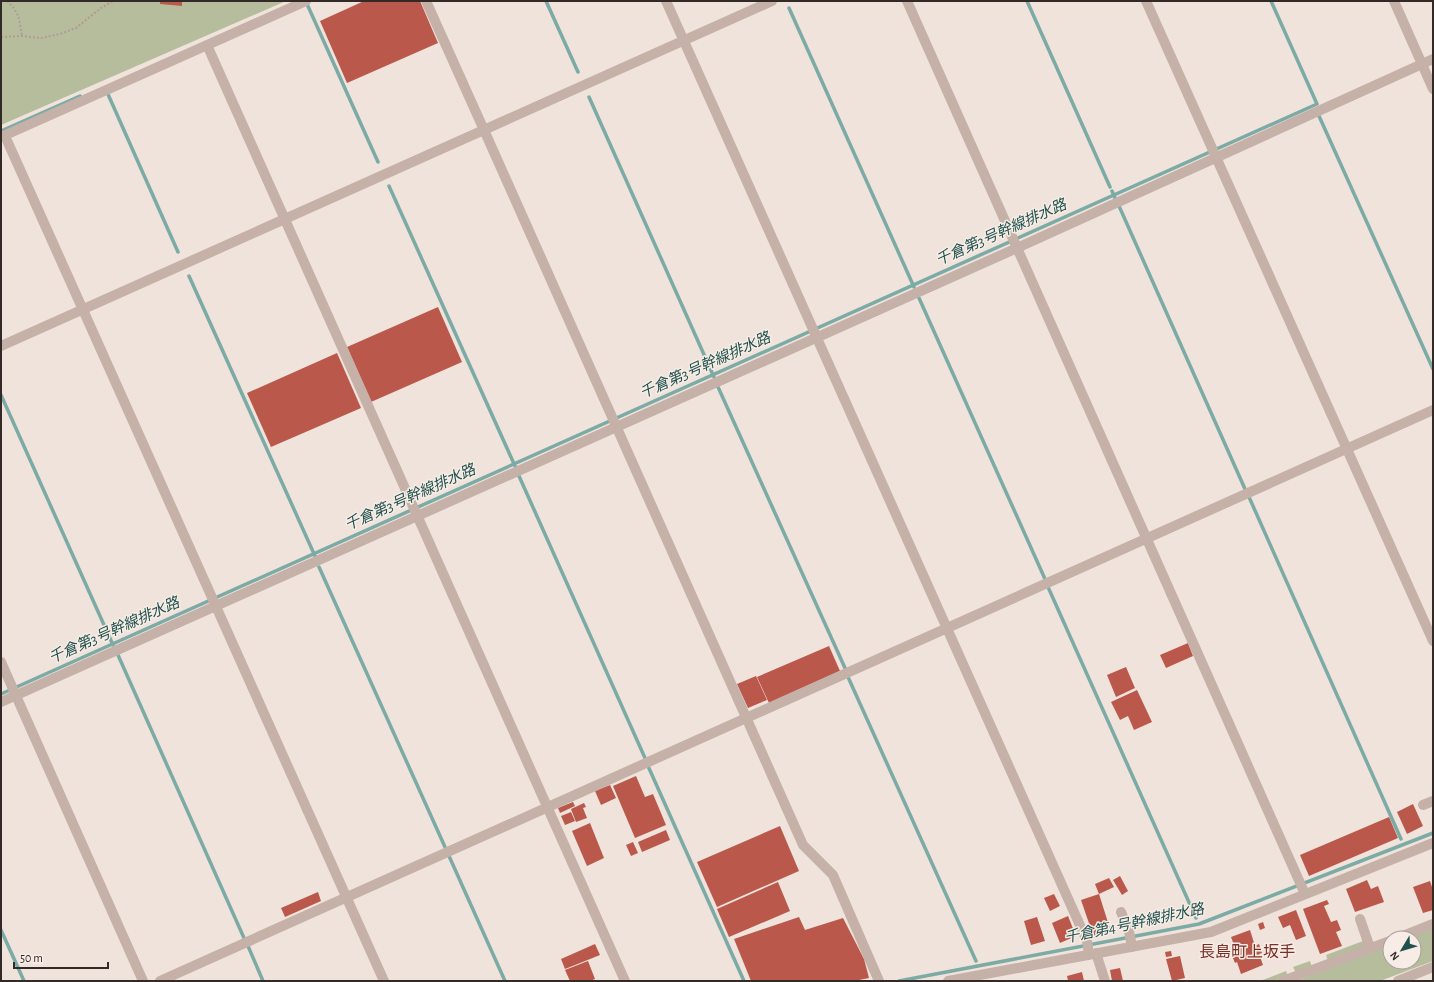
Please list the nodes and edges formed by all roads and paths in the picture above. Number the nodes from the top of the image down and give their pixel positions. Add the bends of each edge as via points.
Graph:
1 (7, 1) edge
2 (113, 1) edge
3 (306, 1) edge
4 (426, 1) edge
5 (666, 1) edge
6 (772, 1) edge
7 (907, 1) edge
8 (1146, 1) edge
9 (1394, 1) edge
10 (22, 36) junction
11 (1, 37) edge
12 (684, 40) junction
13 (207, 45) junction
14 (1433, 59) edge
15 (1422, 64) junction
16 (1433, 89) edge
17 (484, 130) junction
18 (3, 136) edge
19 (1214, 152) junction
20 (284, 219) junction
21 (1016, 246) junction
22 (82, 309) junction
23 (817, 336) junction
24 (1, 346) edge
25 (1433, 410) edge
26 (615, 425) junction
27 (1348, 449) junction
28 (414, 511) junction
29 (1146, 539) junction
30 (214, 601) junction
31 (947, 627) junction
32 (1433, 641) edge
33 (1, 662) edge
34 (14, 691) junction
35 (1, 702) edge
36 (747, 718) junction
37 (1433, 801) edge
38 (1423, 805) dead end
39 (547, 807) junction
40 (1433, 843) edge
41 (1305, 892) junction
42 (347, 897) junction
43 (1121, 912) dead end
44 (1360, 920) dead end
45 (1433, 924) edge
46 (1418, 930) edge
47 (1382, 944) edge
48 (1131, 946) junction
49 (1370, 948) junction
50 (1091, 953) junction
51 (1433, 967) edge
52 (143, 981) edge
53 (160, 981) edge
54 (384, 981) edge
55 (624, 981) edge
56 (879, 981) edge
57 (948, 981) edge
58 (1105, 981) edge
59 (1283, 981) edge
60 (1398, 981) edge

1 - 10 path via 16,10
2 - 10 path via 76,28 41,38
3 - 13 street
4 - 17 street
5 - 12 street
6 - 12 street
7 - 21 street
8 - 19 street
9 - 15 street
10 - 11 path
12 - 17 street
12 - 23 street
13 - 18 street
13 - 20 street
14 - 15 street
15 - 16 street
15 - 19 street
17 - 20 street
17 - 26 street
18 - 22 street
19 - 21 street
19 - 27 street
20 - 22 street
20 - 28 street
21 - 23 street
21 - 29 street
22 - 24 street
22 - 30 street
23 - 26 street
23 - 31 street
25 - 27 street
26 - 28 street
26 - 36 street
27 - 29 street
27 - 32 street
28 - 30 street
28 - 39 street
29 - 31 street
29 - 41 street
30 - 34 street
30 - 42 street
31 - 36 street
31 - 50 street
33 - 34 street
34 - 35 street
34 - 52 street
36 - 39 street
36 - 56 street via 803,845 833,875
37 - 38 street
39 - 42 street
39 - 55 street
40 - 41 street
41 - 48 street via 1211,932
42 - 53 street
42 - 54 street
43 - 48 street via 1129,931
44 - 49 street
45 - 46 street
47 - 49 street
48 - 50 street
49 - 59 street
50 - 57 street
50 - 58 street
51 - 60 street

